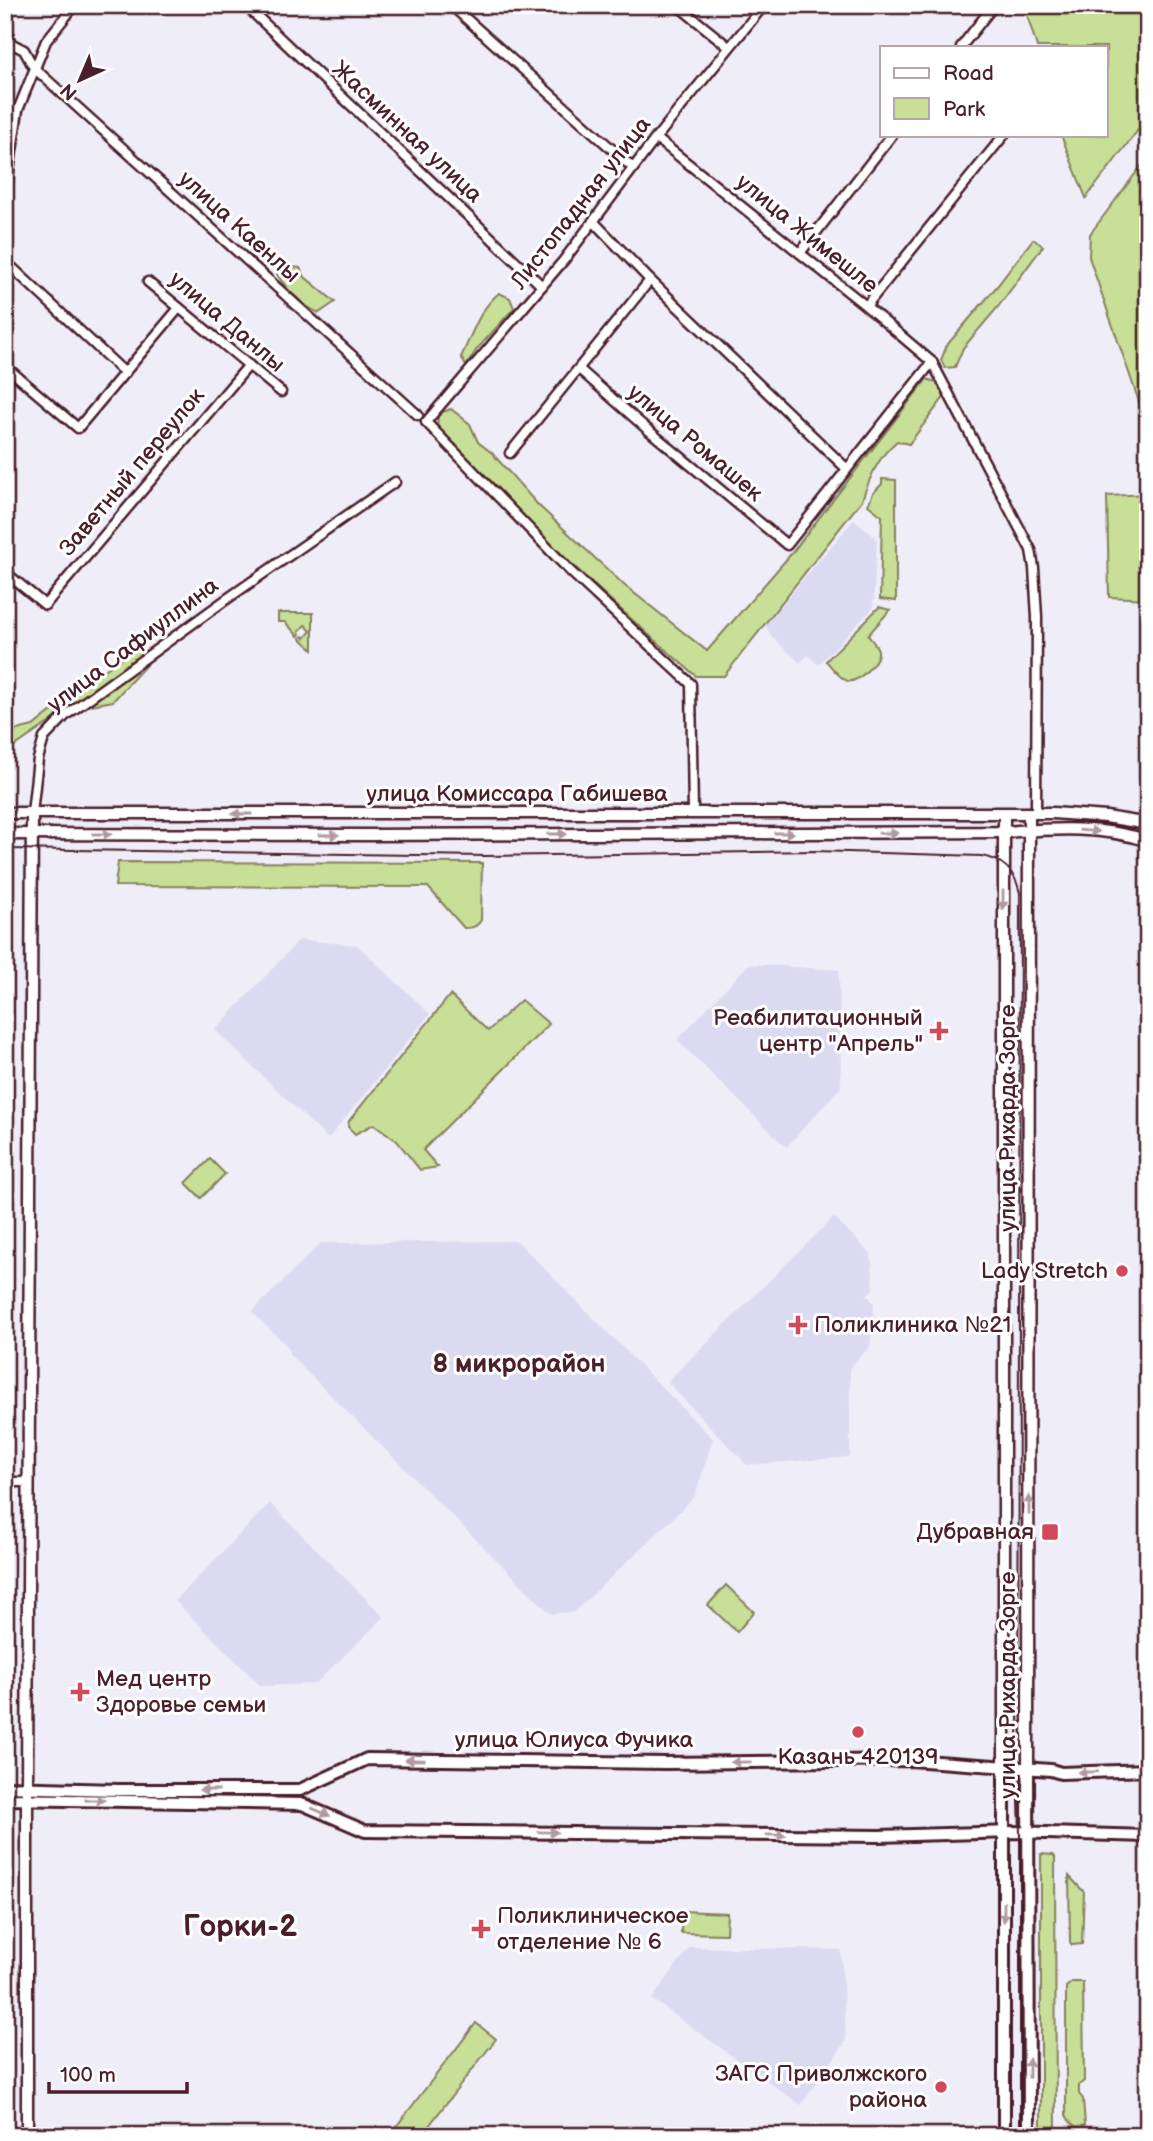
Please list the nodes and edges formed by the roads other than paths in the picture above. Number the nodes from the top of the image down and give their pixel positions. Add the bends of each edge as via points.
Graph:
1 (75, 5) edge
2 (245, 5) edge
3 (451, 5) edge
4 (677, 5) edge
5 (764, 5) edge
6 (994, 5) edge
7 (5, 40) edge
8 (962, 46) edge
9 (729, 47) junction
10 (34, 68) junction
11 (891, 136) edge
12 (1003, 136) edge
13 (656, 138) junction
14 (633, 168) junction
15 (5, 199) edge
16 (593, 221) junction
17 (800, 253) junction
18 (5, 261) edge
19 (650, 280) junction
20 (148, 282) dead end
21 (542, 286) junction
22 (866, 306) junction
23 (180, 308) junction
24 (932, 362) junction
25 (249, 365) junction
26 (5, 366) edge
27 (579, 369) junction
28 (125, 373) junction
29 (281, 392) dead end
30 (418, 415) dead end
31 (510, 453) dead end
32 (847, 468) junction
33 (395, 482) dead end
34 (5, 572) edge
35 (5, 813) edge
36 (32, 813) junction
37 (693, 813) junction
38 (1004, 814) junction
39 (1033, 814) junction
40 (1148, 824) edge
41 (1029, 831) junction
42 (1003, 832) junction
43 (5, 834) edge
44 (34, 834) junction
45 (1148, 841) edge
46 (5, 1482) edge
47 (29, 1482) junction
48 (1004, 1767) junction
49 (1028, 1770) junction
50 (1148, 1770) edge
51 (5, 1787) edge
52 (27, 1787) junction
53 (5, 1799) edge
54 (26, 1799) junction
55 (1004, 1832) junction
56 (1030, 1832) junction
57 (1148, 1836) edge
58 (27, 2136) edge
59 (1004, 2136) edge
60 (1029, 2136) edge

1 - 10 street via 46,41
2 - 21 street, Жасминная улица
3 - 14 street
4 - 9 street
5 - 9 street, Листопадная улица
6 - 8 street
7 - 10 street, улица Каенлы via 24,50
9 - 13 street, Листопадная улица
10 - 15 street via 19,110
10 - 30 street, улица Каенлы
11 - 17 street
12 - 22 street
13 - 14 street, Листопадная улица
13 - 17 street, улица Жимешле
14 - 16 street, Листопадная улица
16 - 19 street
16 - 21 street, Листопадная улица
17 - 22 street, улица Жимешле
18 - 28 street
19 - 27 street
19 - 32 street
20 - 23 street, улица Данлы
21 - 37 street, Листопадная улица via 426,422 570,570 691,684
22 - 24 street, улица Жимешле
23 - 25 street, улица Данлы
23 - 28 street
24 - 32 street
24 - 39 street via 1031,550 1037,617
25 - 29 street, улица Данлы
25 - 34 street, Заветный переулок via 45,605
26 - 28 street via 78,428
27 - 31 street
27 - 32 street, улица Ромашек via 787,545
33 - 36 street, улица Сафиуллина via 66,715 44,738
35 - 36 street, улица Комиссара Габишева
37 -> 36 street, улица Комиссара Габишева
36 - 44 street, улица Сафиуллина
37 - 38 street, улица Комиссара Габишева
38 - 39 street, улица Комиссара Габишева
38 - 42 street, улица Рихарда Зорге
39 - 40 street, улица Комиссара Габишева
39 - 41 street, улица Рихарда Зорге
41 - 42 street, улица Комиссара Габишева
41 -> 45 street, улица Комиссара Габишева via 1095,831
49 -> 41 street, улица Рихарда Зорге
44 -> 42 street, улица Комиссара Габишева
42 -> 48 street, улица Рихарда Зорге
43 - 44 street, улица Комиссара Габишева
44 - 47 street, улица Сафиуллина
46 - 47 street
47 - 52 street, улица Сафиуллина
48 - 49 main road, улица Юлиуса Фучика
48 -> 52 main road, улица Юлиуса Фучика via 910,1760 367,1759 300,1790
48 - 55 main road, улица Рихарда Зорге
50 -> 49 main road, улица Юлиуса Фучика
49 - 56 main road, улица Рихарда Зорге
51 - 52 main road, улица Юлиуса Фучика
52 - 54 street, улица Сафиуллина
53 - 54 main road
54 -> 55 main road via 302,1804 365,1831 878,1836
54 - 58 street, улица Сафиуллина
55 - 56 main road
55 -> 59 main road, улица Рихарда Зорге
56 - 57 main road
60 -> 56 main road, улица Рихарда Зорге

